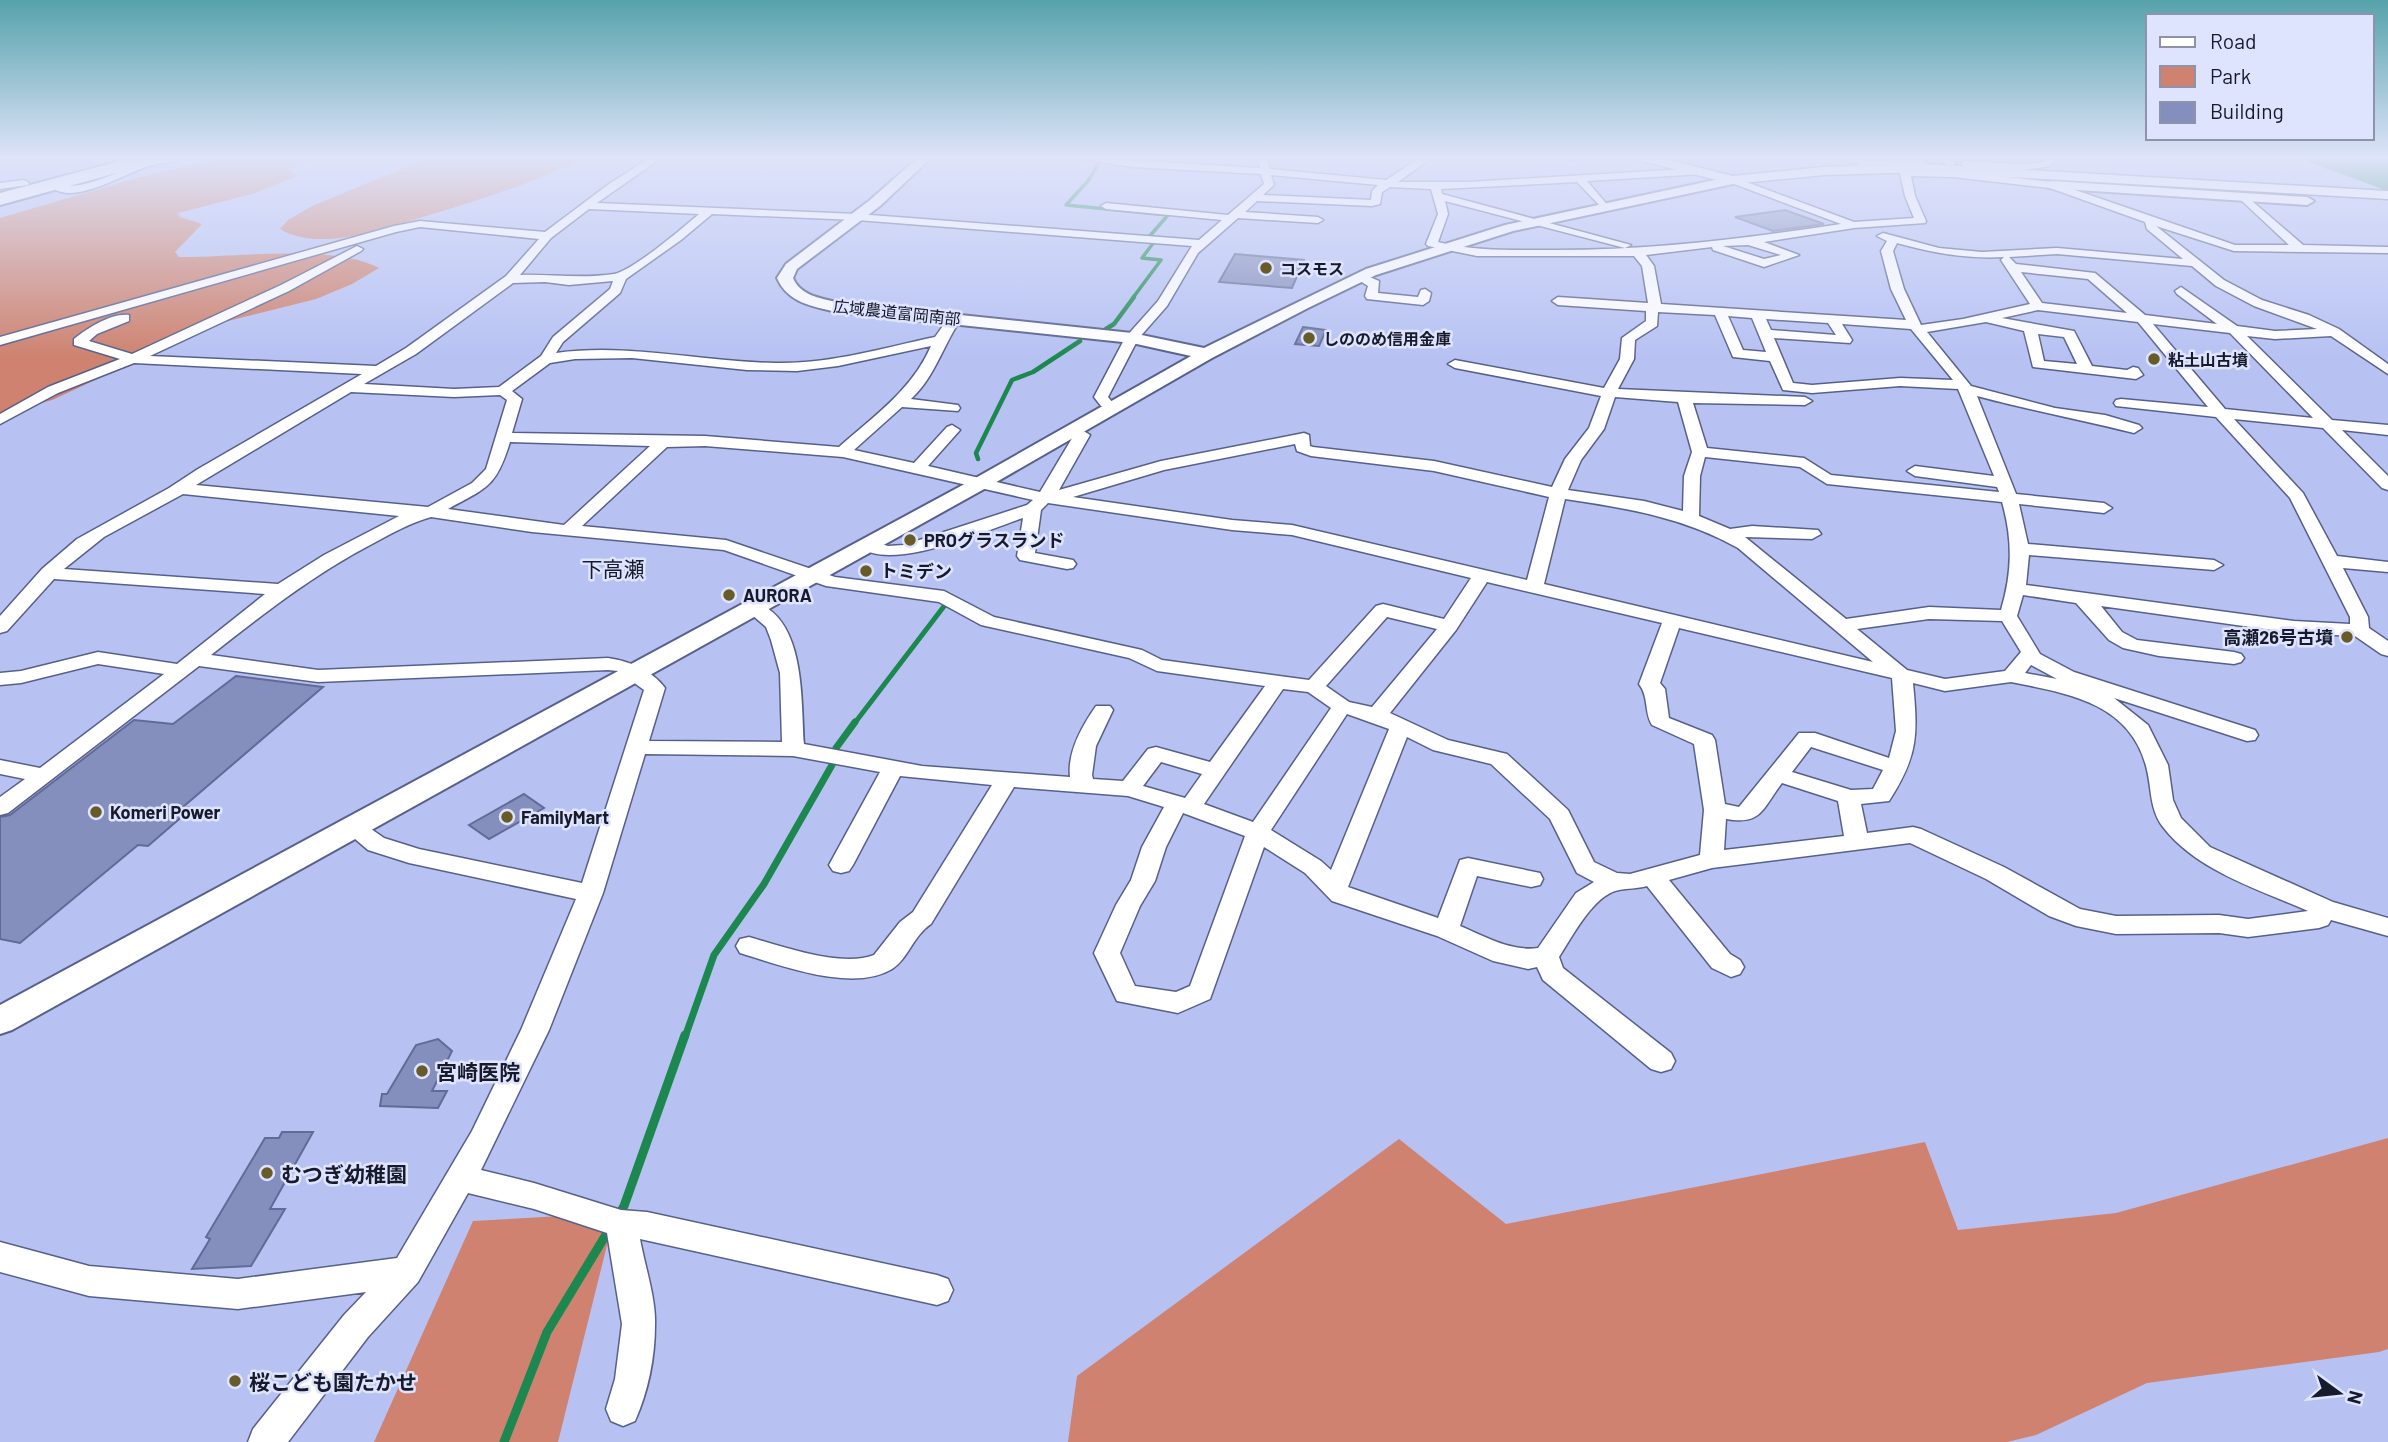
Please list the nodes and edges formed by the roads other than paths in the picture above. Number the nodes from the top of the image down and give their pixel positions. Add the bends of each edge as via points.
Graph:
1 (564, 223) edge
2 (694, 223) edge
3 (849, 223) edge
4 (940, 223) edge
5 (1223, 223) edge
6 (1440, 223) edge
7 (1532, 223) edge
8 (1534, 223) edge
9 (1849, 223) edge
10 (1883, 223) edge
11 (2150, 223) edge
12 (2160, 223) edge
13 (2272, 223) edge
14 (420, 224) junction
15 (1854, 225) junction
16 (547, 236) junction
17 (1893, 240) junction
18 (1750, 241) junction
19 (1200, 243) junction
20 (1704, 244) junction
21 (1444, 247) junction
22 (1634, 249) junction
23 (2301, 250) junction
24 (2388, 250) edge
25 (2008, 261) junction
26 (2193, 263) junction
27 (238, 274) junction
28 (620, 277) junction
29 (1360, 277) junction
30 (510, 279) junction
31 (2181, 291) dead end
32 (1425, 293) dead end
33 (1558, 301) dead end
34 (2038, 306) junction
35 (1656, 307) junction
36 (1720, 312) junction
37 (1758, 316) junction
38 (1988, 318) junction
39 (955, 319) junction
40 (2142, 319) junction
41 (1833, 320) junction
42 (1917, 327) junction
43 (2030, 329) junction
44 (2235, 331) junction
45 (2334, 332) junction
46 (1768, 334) junction
47 (1132, 338) junction
48 (940, 340) junction
49 (0, 341) edge
50 (1206, 354) junction
51 (1777, 357) junction
52 (133, 359) junction
53 (546, 359) junction
54 (1455, 364) dead end
55 (379, 370) junction
56 (2087, 370) junction
57 (2388, 370) edge
58 (2133, 371) dead end
59 (1964, 387) junction
60 (351, 388) junction
61 (503, 391) junction
62 (1609, 394) junction
63 (1684, 398) junction
64 (1805, 401) dead end
65 (900, 402) junction
66 (1106, 403) dead end
67 (2121, 403) dead end
68 (953, 408) dead end
69 (2221, 414) junction
70 (0, 420) edge
71 (2328, 424) junction
72 (2134, 428) dead end
73 (952, 430) dead end
74 (2388, 430) edge
75 (1082, 435) dead end
76 (503, 437) junction
77 (663, 442) junction
78 (843, 452) junction
79 (1700, 453) junction
80 (916, 470) junction
81 (1915, 471) dead end
82 (979, 484) junction
83 (2388, 485) edge
84 (183, 489) junction
85 (2005, 489) junction
86 (1558, 493) junction
87 (1041, 501) junction
88 (2104, 508) dead end
89 (431, 512) junction
90 (1691, 520) junction
91 (568, 530) junction
92 (1729, 534) junction
93 (1812, 534) dead end
94 (868, 545) junction
95 (2020, 549) junction
96 (2329, 561) junction
97 (1067, 564) dead end
98 (2214, 565) dead end
99 (2388, 567) edge
100 (48, 573) junction
101 (811, 575) junction
102 (1482, 575) junction
103 (1534, 587) junction
104 (2017, 589) junction
105 (282, 590) junction
106 (2080, 597) junction
107 (753, 608) junction
108 (2008, 616) junction
109 (1672, 621) junction
110 (1845, 625) junction
111 (1449, 626) junction
112 (0, 627) edge
113 (2360, 627) junction
114 (2388, 628) edge
115 (2388, 649) edge
116 (2028, 656) junction
117 (2234, 658) dead end
118 (187, 665) junction
119 (635, 673) junction
120 (1902, 676) junction
121 (2011, 676) junction
122 (0, 679) edge
123 (1278, 682) junction
124 (1314, 687) junction
125 (1342, 706) junction
126 (1103, 710) dead end
127 (1377, 715) junction
128 (1400, 727) junction
129 (2247, 735) dead end
130 (638, 747) junction
131 (793, 749) junction
132 (0, 767) edge
133 (1896, 767) junction
134 (893, 768) junction
135 (1215, 771) junction
136 (1779, 775) junction
137 (44, 776) junction
138 (1008, 778) junction
139 (1083, 785) junction
140 (1129, 789) junction
141 (1850, 797) junction
142 (1184, 805) junction
143 (0, 808) edge
144 (1715, 810) junction
145 (353, 827) junction
146 (1258, 832) junction
147 (1856, 842) junction
148 (1712, 860) junction
149 (841, 864) dead end
150 (1653, 877) junction
151 (1531, 879) dead end
152 (1613, 881) junction
153 (1335, 890) junction
154 (591, 893) junction
155 (2325, 909) junction
156 (2388, 927) edge
157 (1446, 929) junction
158 (749, 946) dead end
159 (1546, 956) junction
160 (1731, 967) dead end
161 (0, 1021) edge
162 (1661, 1061) dead end
163 (460, 1178) junction
164 (614, 1221) junction
165 (0, 1257) edge
166 (407, 1272) junction
167 (937, 1290) dead end
168 (623, 1409) dead end
169 (266, 1442) edge

1 - 16 street
2 - 28 street
3 - 39 street, 広域農道富岡南部 via 791,267 785,278 790,290 836,307
4 - 19 street
5 - 19 street
6 - 21 street via 1432,244
7 - 21 street
8 - 22 street
9 - 15 street
10 - 15 street
11 - 26 street
12 - 23 street via 2234,248
13 - 23 street
14 - 16 street
14 - 27 street
14 - 52 street via 365,245
15 - 17 street
15 - 18 street
16 - 30 street
17 - 25 street
17 - 42 street via 1886,251 1889,268
18 - 20 street
18 - 20 street via 1793,256 1764,263
19 - 47 street via 1163,303
20 - 22 street
21 - 22 street via 1477,253
21 - 29 street
22 - 35 street via 1648,266
23 - 24 street
25 - 26 street via 2057,251
25 - 34 street
25 - 40 street via 2091,276
26 - 45 street via 2247,298
27 - 49 street
27 - 52 street via 92,331 79,341
28 - 30 street
28 - 53 street via 616,290 558,340
29 - 32 street via 1375,284 1370,296 1423,301
29 - 50 street
30 - 55 street
31 - 44 street
33 - 35 street
34 - 38 street
34 - 40 street
35 - 36 street
35 - 62 street via 1652,323 1629,338 1627,359
36 - 37 street
36 - 51 street via 1738,354
37 - 41 street
37 - 46 street
38 - 42 street
38 - 43 street
39 - 47 street, 広域農道富岡南部
39 - 48 street
40 - 44 street
40 - 69 street
41 - 42 street
41 - 46 street via 1844,340
42 - 59 street
43 - 56 street via 2069,334
43 - 56 street via 2038,364
44 - 45 street via 2275,335
44 - 71 street
45 - 57 street
46 - 51 street
47 - 50 street, 広域農道富岡南部
47 - 66 street via 1101,397
48 - 53 street via 821,366 775,367 618,354
48 - 65 street via 928,369
50 - 82 street
51 - 59 street via 1788,387 1900,383
52 - 55 street
52 - 70 street via 53,390
53 - 61 street
54 - 62 street
55 - 60 street
56 - 58 street via 2136,375
59 - 72 street
59 - 85 street
60 - 61 street
60 - 84 street via 204,472
61 - 76 street via 515,398
62 - 63 street
62 - 86 street via 1595,429 1573,459
63 - 64 street
63 - 79 street
65 - 68 street
65 - 78 street
67 - 69 street
69 - 71 street
69 - 96 street via 2297,496
71 - 74 street
71 - 83 street
73 - 80 street
75 - 87 street
76 - 77 street
76 - 89 street via 493,471 478,486
77 - 78 street via 705,440
77 - 91 street
78 - 80 street
79 - 85 street via 1804,463 1827,479
79 - 90 street via 1692,482
80 - 82 street
81 - 85 street
82 - 87 street
82 - 94 street
84 - 89 street
84 - 100 street via 85,541
85 - 88 street
85 - 95 street
86 - 87 street via 1438,467 1311,451 1301,448 1304,438 1161,466
86 - 90 street via 1616,501
86 - 103 street
87 - 94 street via 906,550
87 - 97 street via 1026,556
87 - 102 street via 1292,530
89 - 91 street
89 - 105 street via 406,519
90 - 92 street
91 - 101 street via 726,545
92 - 93 street
92 - 110 street
94 - 101 street
95 - 98 street
95 - 104 street
96 - 99 street
96 - 113 street
100 - 105 street
100 - 112 street
101 - 107 street
101 - 123 street via 944,597 988,621 1135,654 1157,665
102 - 103 street
102 - 111 street
103 - 109 street
104 - 106 street
104 - 108 street
105 - 118 street
106 - 113 street via 2294,627
106 - 117 street via 2131,644
107 - 119 street
107 - 131 street via 775,624 781,640 790,673
108 - 110 street via 1929,613
108 - 116 street via 2031,653
109 - 120 street
109 - 144 street via 1649,684 1655,689 1659,721 1704,740
110 - 120 street
111 - 124 street via 1383,610
111 - 127 street
113 - 114 street
113 - 115 street
116 - 121 street
116 - 129 street via 2067,676
118 - 119 street via 318,676 574,663 624,666
118 - 122 street via 98,658
118 - 137 street
119 - 130 street via 655,688
119 - 145 street
120 - 121 street via 1945,685
120 - 133 street via 1907,731
121 - 155 street via 2078,689 2137,725 2157,765 2171,822 2202,853
123 - 124 street
123 - 135 street
124 - 125 street
125 - 127 street
125 - 146 street
126 - 139 street via 1084,747 1079,774
127 - 128 street
128 - 152 street via 1441,745 1499,759 1560,815 1585,867
128 - 153 street
130 - 131 street
130 - 154 street
131 - 134 street
132 - 137 street
133 - 136 street via 1807,738
133 - 141 street via 1881,796
134 - 138 street
134 - 149 street
135 - 140 street via 1156,754
135 - 142 street
136 - 141 street
136 - 144 street via 1745,815
137 - 143 street
138 - 139 street
138 - 158 street via 922,918 909,925 884,962 860,970
139 - 140 street
140 - 142 street
141 - 147 street
142 - 146 street
142 - 146 street via 1154,847 1143,881 1107,953 1126,994 1178,1003 1202,992
144 - 148 street
145 - 154 street via 376,844 417,857
145 - 161 street
146 - 153 street via 1312,867
147 - 148 street
147 - 155 street via 1913,835 1995,873 2058,910 2116,925 2248,928 2319,919
148 - 150 street
150 - 152 street
150 - 160 street via 1721,961
151 - 157 street via 1468,866
152 - 159 street via 1585,899
153 - 157 street
154 - 163 street via 535,1030
155 - 156 street
157 - 159 street via 1502,954 1528,959
159 - 162 street via 1552,973
163 - 164 street
163 - 166 street
164 - 167 street
164 - 168 street via 639,1324
165 - 166 street via 89,1281 238,1294
166 - 169 street via 356,1326

